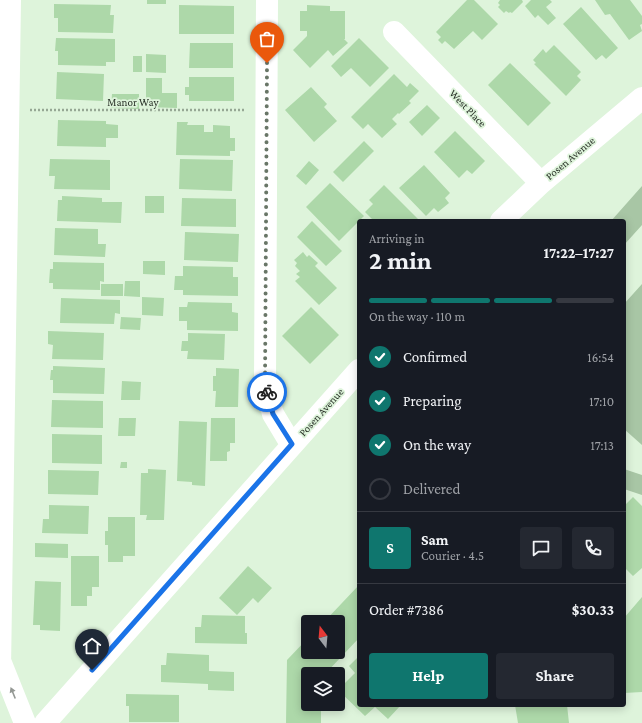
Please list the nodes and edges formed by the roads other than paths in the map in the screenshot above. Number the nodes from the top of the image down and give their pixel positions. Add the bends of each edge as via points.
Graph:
1 (10, 0) edge
2 (267, 0) edge
3 (394, 32) dead end
4 (642, 98) edge
5 (541, 183) junction
6 (503, 219) edge
7 (357, 372) edge
8 (292, 444) junction
9 (0, 666) edge
10 (25, 723) edge
11 (45, 723) edge

1 - 9 street
2 - 8 street via 265,384 273,414
3 - 5 street, West Place
4 - 5 street, Posen Avenue
5 - 6 street, Posen Avenue
7 - 8 street, Posen Avenue
8 - 11 street, Posen Avenue
10 -> 9 street

